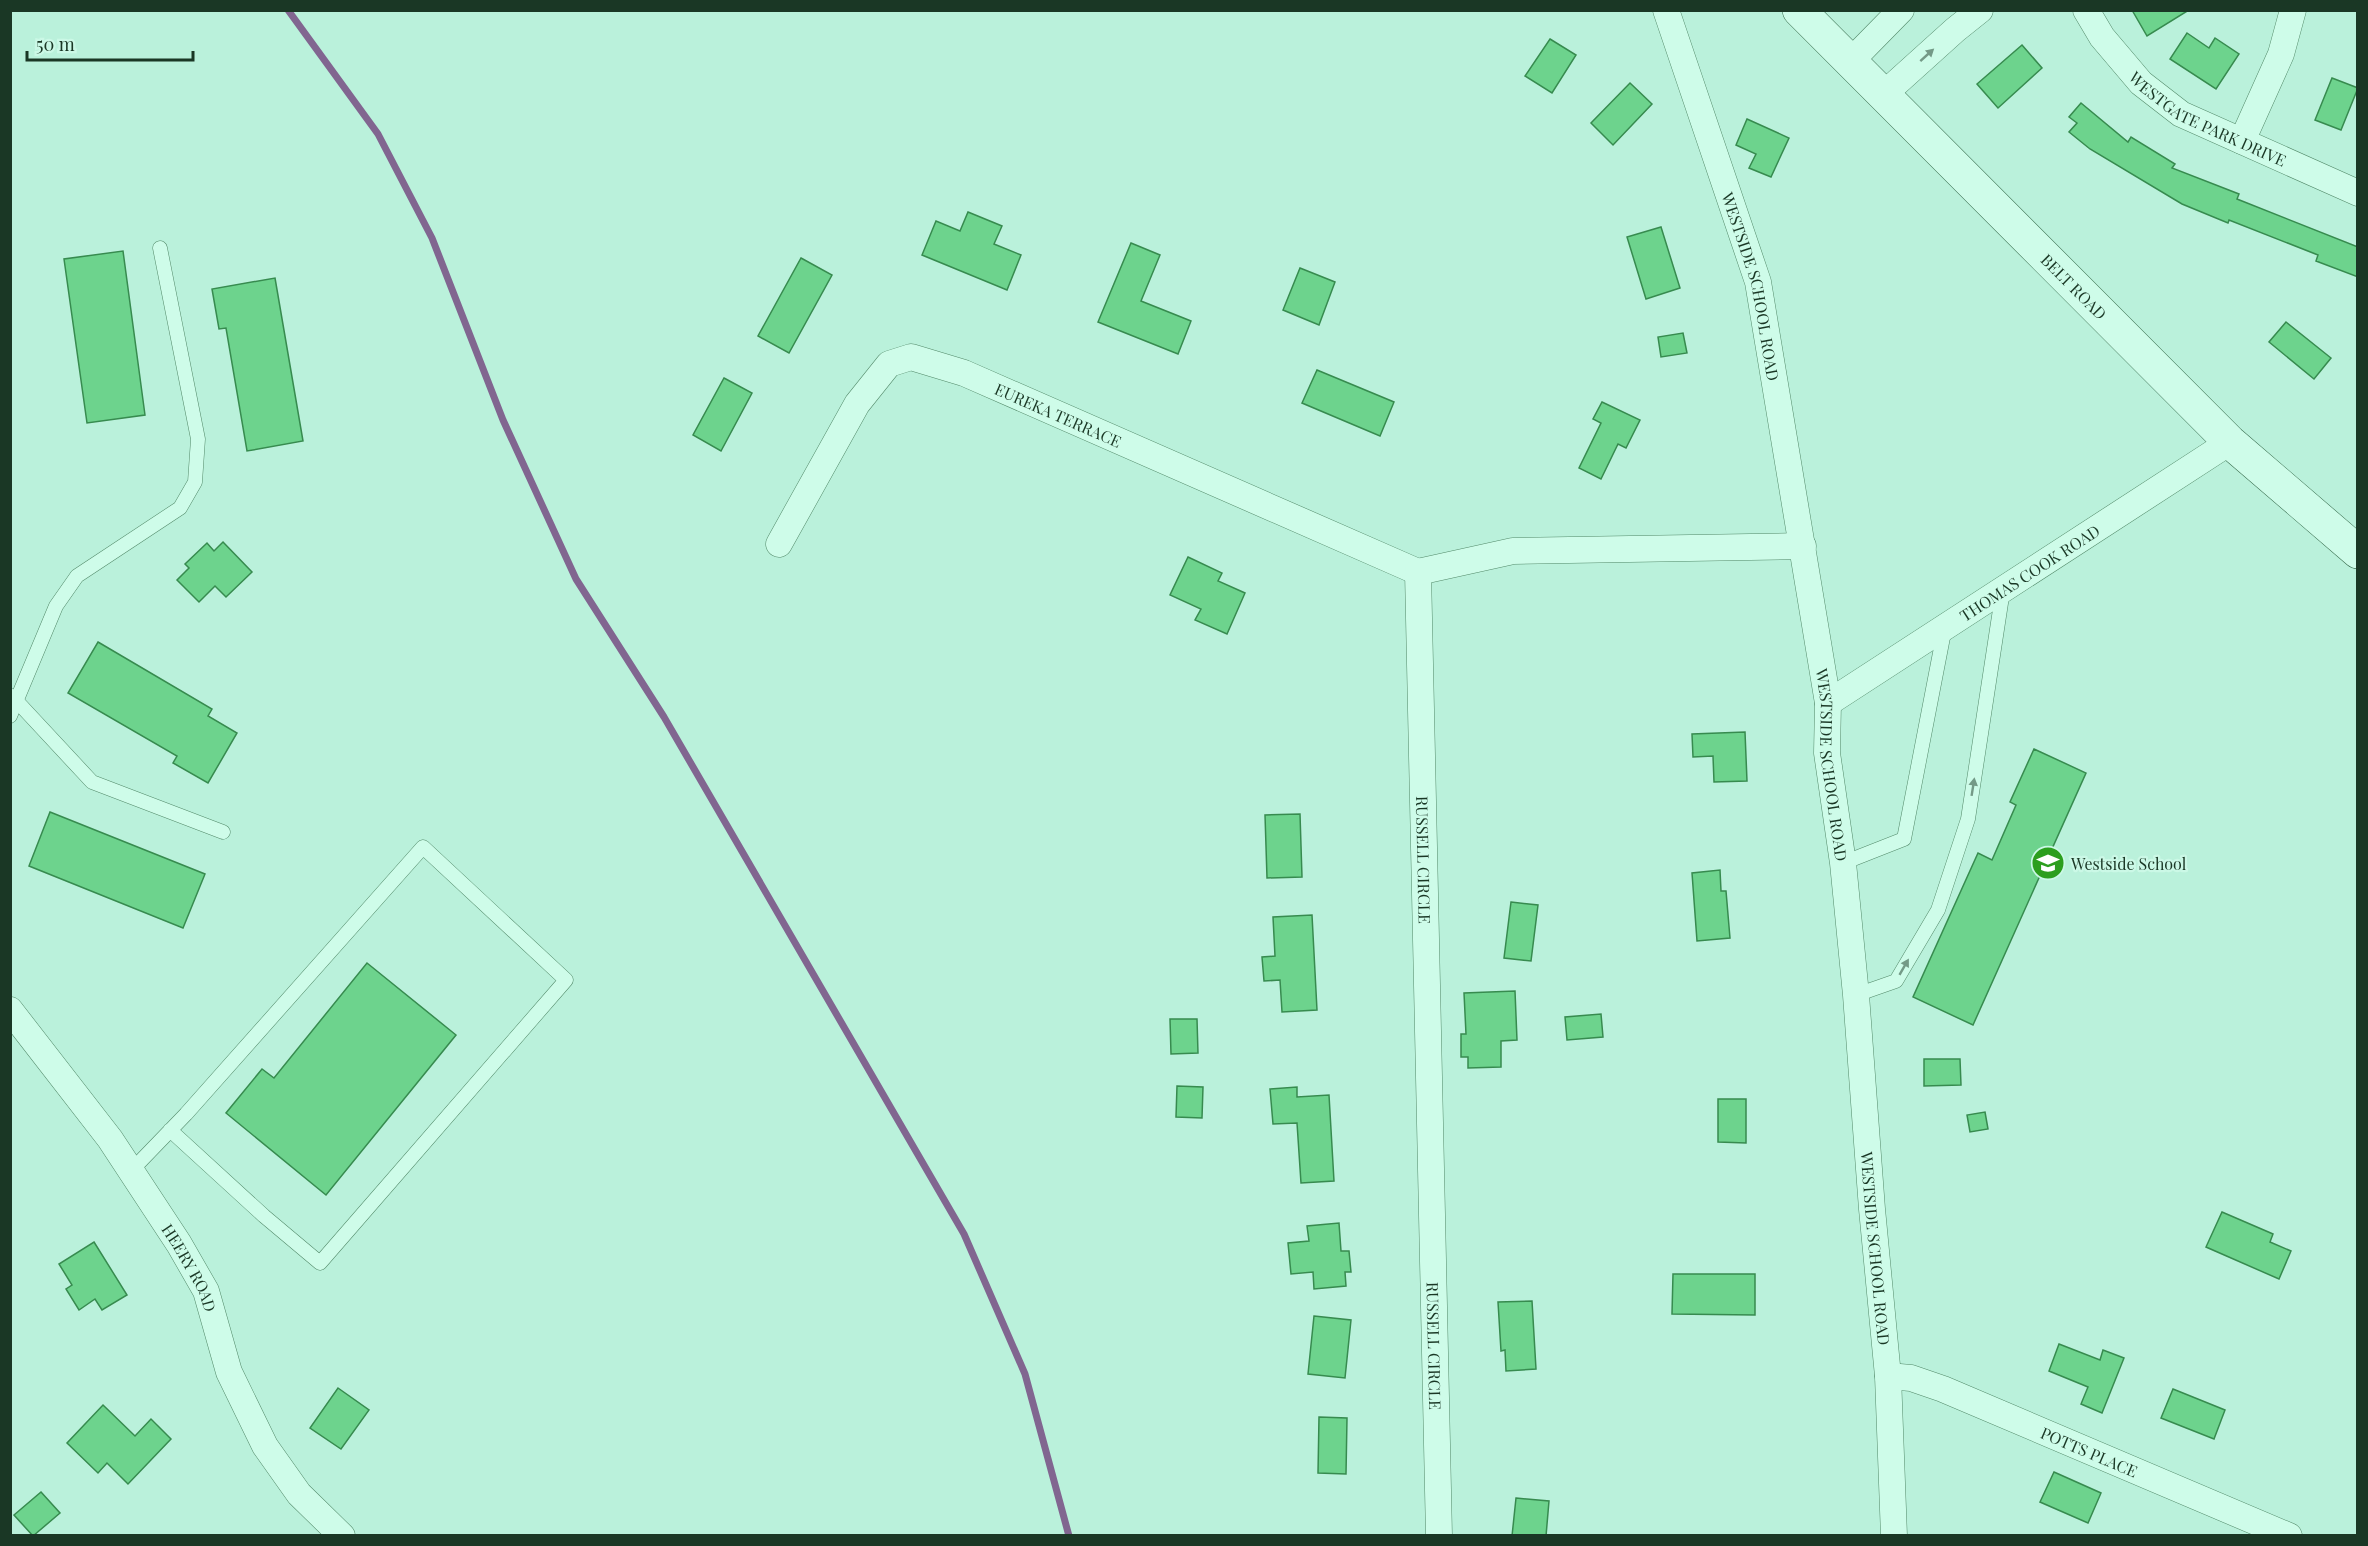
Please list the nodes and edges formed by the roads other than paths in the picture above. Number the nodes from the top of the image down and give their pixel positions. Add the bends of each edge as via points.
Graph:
1 (1666, 10) edge
2 (1799, 10) edge
3 (1901, 10) edge
4 (1980, 10) edge
5 (2086, 10) edge
6 (2293, 10) edge
7 (1851, 61) junction
8 (1884, 94) junction
9 (2242, 141) junction
10 (2358, 194) edge
11 (160, 248) dead end
12 (2230, 442) junction
13 (779, 544) dead end
14 (1803, 546) junction
15 (2358, 552) edge
16 (1419, 572) junction
17 (2003, 590) junction
18 (1946, 627) junction
19 (14, 698) edge
20 (1828, 703) junction
21 (10, 717) edge
22 (223, 832) dead end
23 (1843, 863) junction
24 (1856, 995) junction
25 (10, 1010) edge
26 (170, 1130) junction
27 (131, 1171) junction
28 (1887, 1376) junction
29 (342, 1536) edge
30 (1439, 1536) edge
31 (1894, 1536) edge
32 (2289, 1536) edge

1 - 14 street, WESTSIDE SCHOOL ROAD via 1758,282
2 - 7 street, BELT ROAD
3 - 7 street
8 -> 4 street
5 - 9 street, WESTGATE PARK DRIVE via 2102,37 2141,83 2181,114
6 - 9 street via 2281,54
7 - 8 street, BELT ROAD
8 - 12 street, BELT ROAD
9 - 10 street, WESTGATE PARK DRIVE
11 - 19 lane via 198,439 195,482 180,508 77,576 56,606
12 - 15 street, BELT ROAD
12 - 17 street, THOMAS COOK ROAD
13 - 16 street, EUREKA TERRACE via 857,404 889,364 911,357 964,372
14 - 16 street via 1513,551
14 - 20 street, WESTSIDE SCHOOL ROAD
16 - 30 street, RUSSELL CIRCLE
17 - 18 street, THOMAS COOK ROAD
24 -> 17 lane via 1896,981 1938,910 1968,819
18 - 20 street, THOMAS COOK ROAD
18 - 23 lane via 1904,839
19 - 21 lane
19 - 22 lane via 92,782
20 - 23 street, WESTSIDE SCHOOL ROAD via 1827,753
23 - 24 street, WESTSIDE SCHOOL ROAD
24 - 28 street, WESTSIDE SCHOOL ROAD
25 - 27 street, HEERY ROAD
26 - 26 lane via 423,848 566,980 320,1263
26 - 27 lane
27 - 29 street, HEERY ROAD via 206,1291 229,1372 265,1446 299,1494
28 - 31 street, WESTSIDE SCHOOL ROAD
28 - 32 street, POTTS PLACE via 1911,1378 1943,1389

